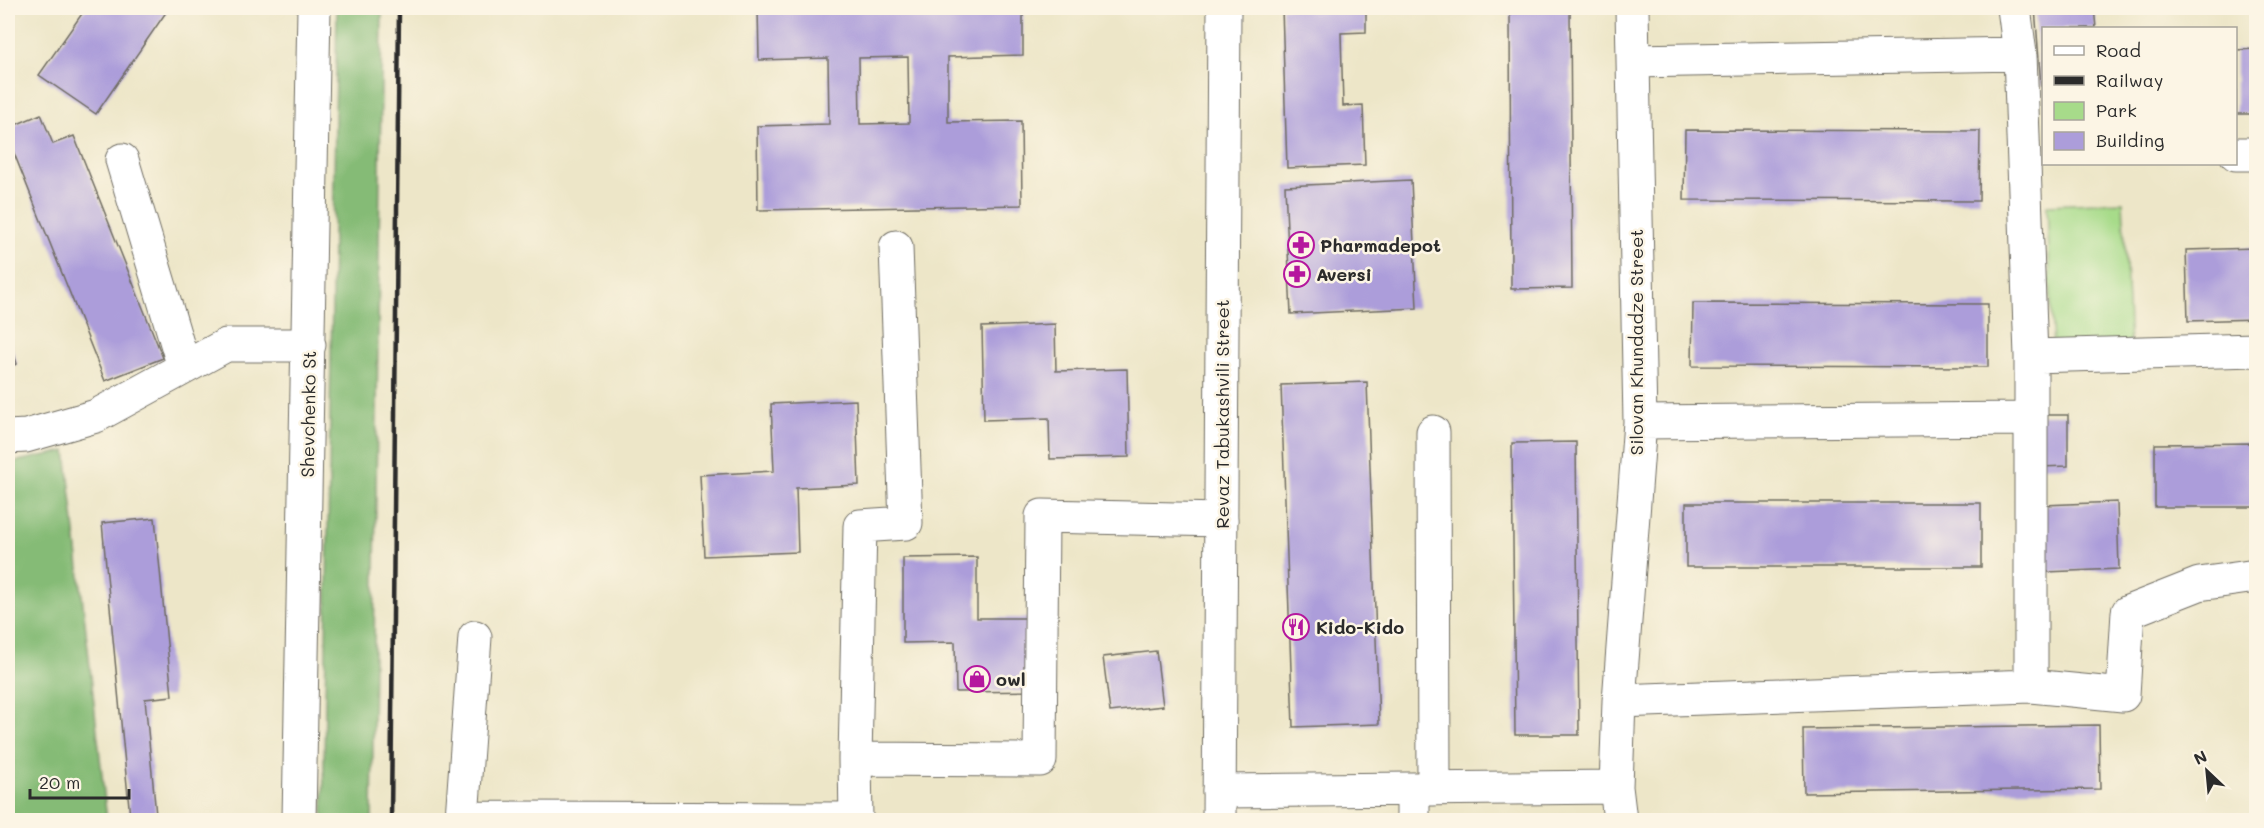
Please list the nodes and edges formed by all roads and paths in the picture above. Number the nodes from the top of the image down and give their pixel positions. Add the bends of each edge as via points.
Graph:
1 (314, 8) edge
2 (1224, 8) edge
3 (1632, 8) edge
4 (2014, 8) edge
5 (2020, 54) junction
6 (1633, 61) junction
7 (2237, 154) edge
8 (2256, 154) edge
9 (2034, 158) edge
10 (122, 160) dead end
11 (896, 247) dead end
12 (309, 345) junction
13 (2256, 350) edge
14 (2031, 356) junction
15 (184, 367) junction
16 (2030, 419) junction
17 (1640, 422) junction
18 (1433, 432) dead end
19 (8, 437) edge
20 (1221, 520) junction
21 (2256, 576) edge
22 (475, 637) dead end
23 (2031, 686) junction
24 (1619, 701) junction
25 (855, 759) junction
26 (1616, 787) junction
27 (1420, 799) edge
28 (1219, 806) edge
29 (300, 820) edge
30 (856, 820) edge
31 (1620, 820) edge

1 - 12 street, Shevchenko St
2 - 20 street, Revaz Tabukashvili Street
3 - 6 street, Silovan Khundadze Street
4 - 5 street
5 - 6 street
5 - 9 street
6 - 17 street, Silovan Khundadze Street
7 - 8 street
9 - 14 street
10 - 15 street
11 - 25 street via 906,523 860,526
12 - 15 street via 225,345
12 - 29 street, Shevchenko St
13 - 14 street
14 - 16 street
15 - 19 street via 96,416 26,436
16 - 17 street
16 - 23 street
17 - 24 street, Silovan Khundadze Street
18 - 27 street
20 - 25 street via 1042,516 1040,760
20 - 28 street, Revaz Tabukashvili Street
21 - 23 street via 2199,584 2128,612 2123,695
22 - 30 street via 462,818
23 - 24 street
24 - 26 street, Silovan Khundadze Street
25 - 30 street
26 - 27 street
26 - 31 street, Silovan Khundadze Street
27 - 28 street

